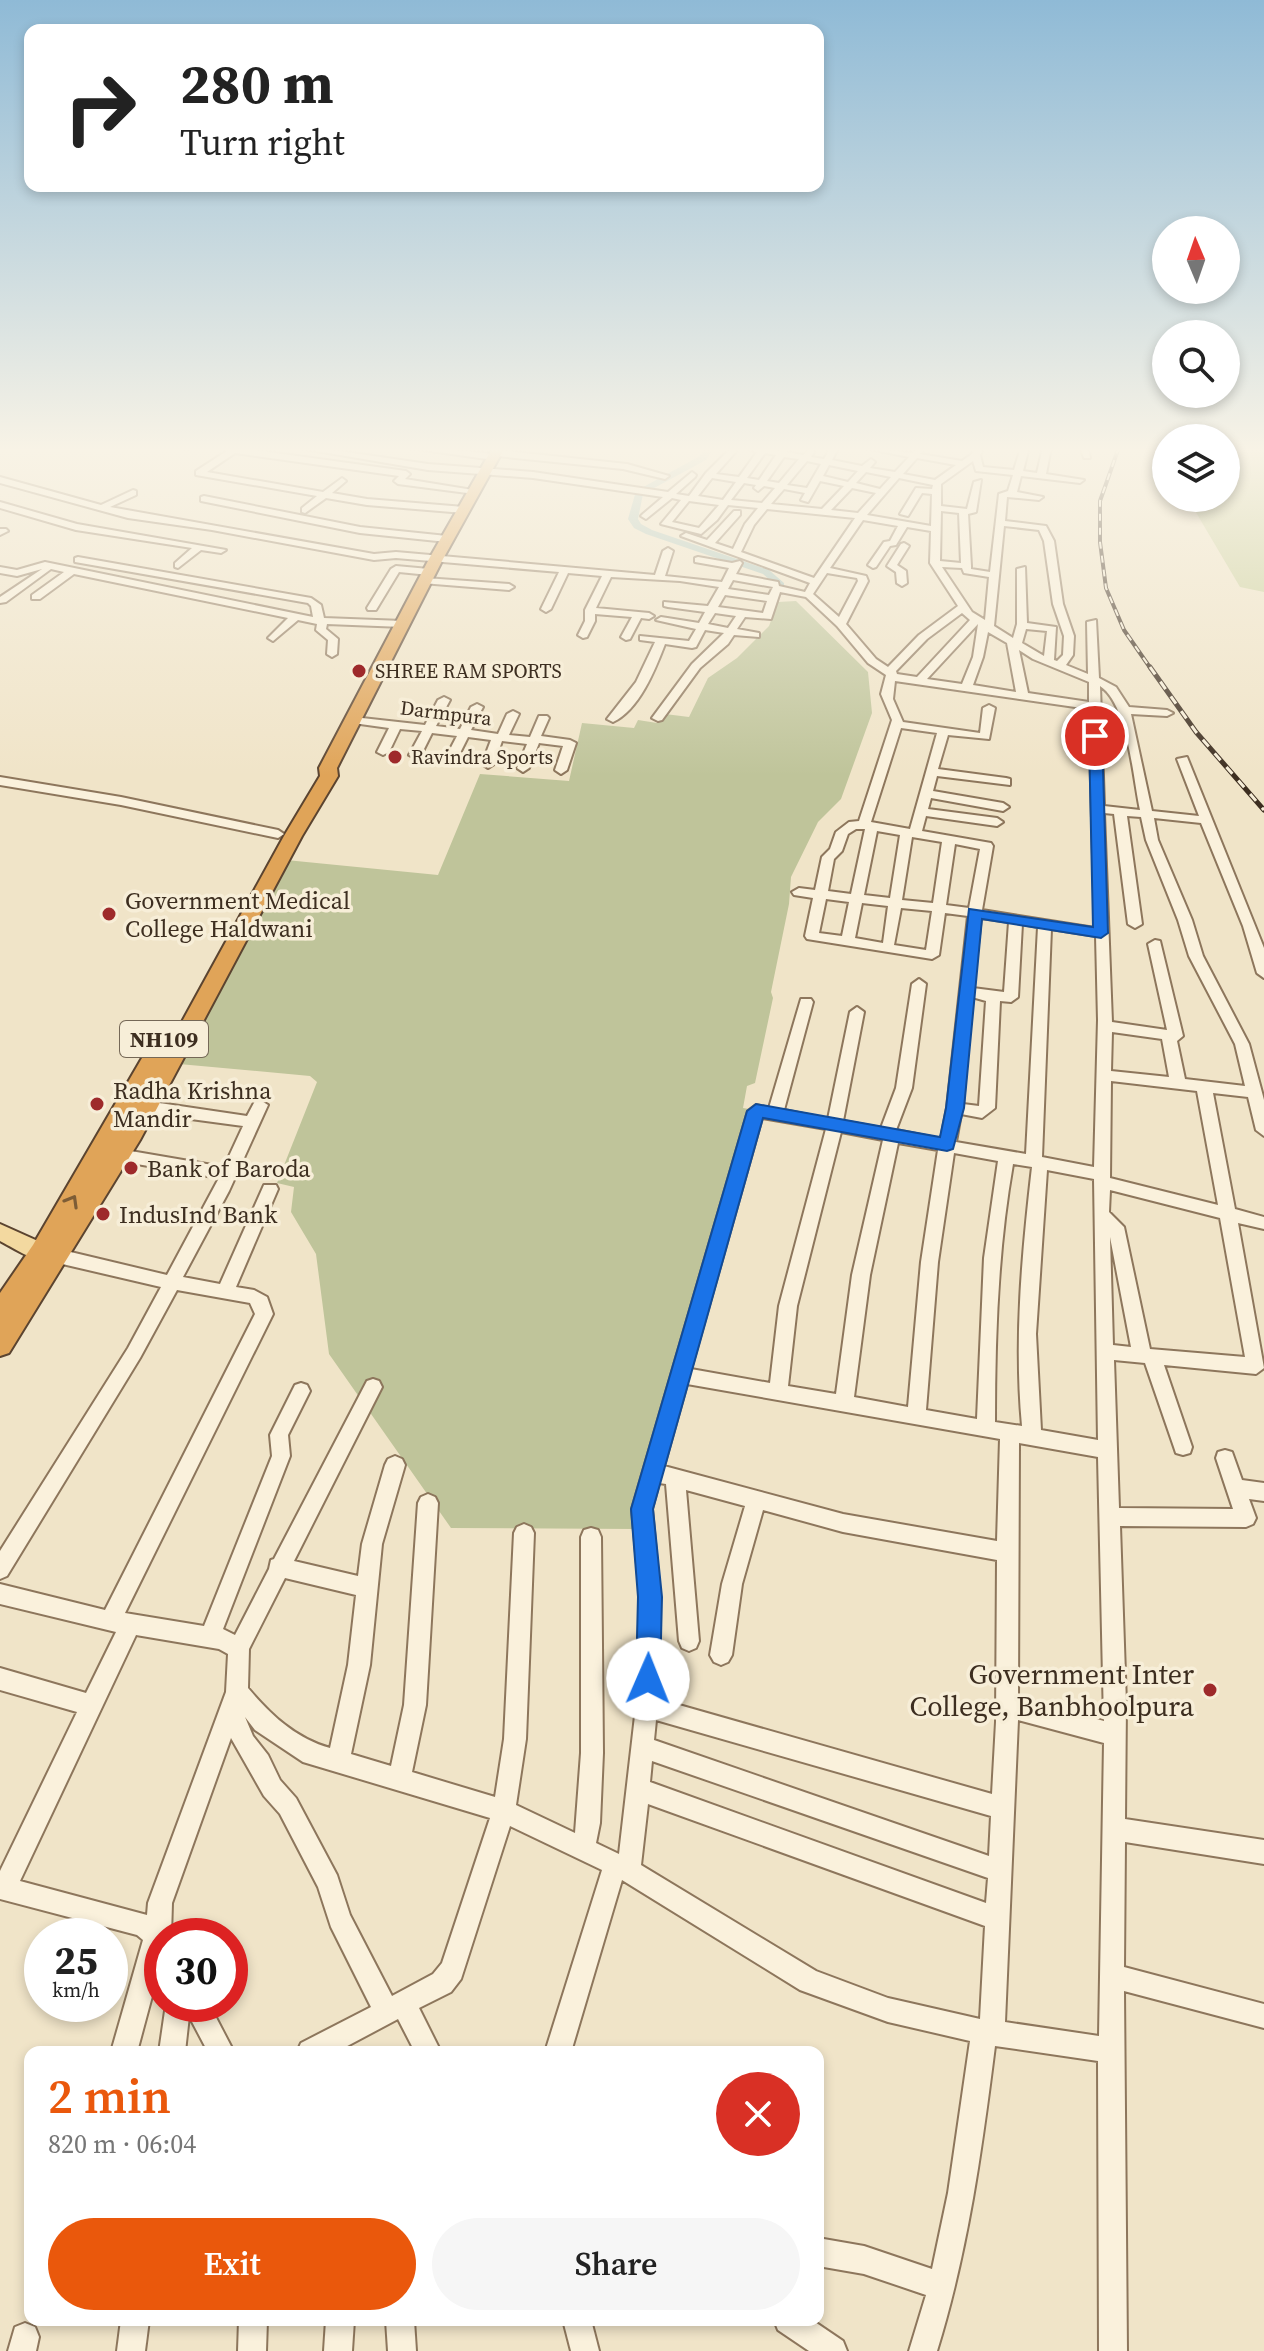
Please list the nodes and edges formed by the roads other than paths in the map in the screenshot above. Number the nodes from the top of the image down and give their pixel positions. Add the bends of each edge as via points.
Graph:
1 (185, 557) edge
2 (397, 557) edge
3 (437, 557) edge
4 (666, 557) edge
5 (719, 557) edge
6 (736, 557) edge
7 (833, 557) edge
8 (879, 557) edge
9 (898, 557) edge
10 (931, 557) edge
11 (965, 557) edge
12 (997, 557) edge
13 (1051, 557) edge
14 (64, 558) dead end
15 (934, 558) junction
16 (698, 560) dead end
17 (178, 565) dead end
18 (873, 565) dead end
19 (966, 566) junction
20 (52, 567) junction
21 (565, 569) junction
22 (1022, 569) dead end
23 (0, 570) edge
24 (73, 570) junction
25 (430, 570) junction
26 (824, 570) junction
27 (730, 572) junction
28 (608, 573) junction
29 (994, 575) junction
30 (659, 578) junction
31 (816, 582) junction
32 (902, 583) dead end
33 (775, 584) dead end
34 (509, 587) dead end
35 (808, 594) junction
36 (36, 597) dead end
37 (773, 599) junction
38 (2, 600) edge
39 (668, 604) dead end
40 (963, 607) junction
41 (372, 608) dead end
42 (546, 609) dead end
43 (590, 610) junction
44 (711, 610) junction
45 (742, 614) junction
46 (296, 616) junction
47 (661, 620) dead end
48 (321, 621) junction
49 (1092, 622) dead end
50 (403, 624) junction
51 (841, 624) junction
52 (983, 625) junction
53 (1022, 625) junction
54 (702, 627) junction
55 (732, 631) junction
56 (583, 635) dead end
57 (755, 635) dead end
58 (626, 637) dead end
59 (273, 638) dead end
60 (644, 638) dead end
61 (661, 640) junction
62 (1014, 644) junction
63 (332, 654) dead end
64 (1054, 664) junction
65 (892, 675) junction
66 (1092, 679) junction
67 (919, 681) junction
68 (966, 689) junction
69 (1023, 697) junction
70 (444, 700) dead end
71 (1094, 705) junction
72 (477, 707) dead end
73 (989, 708) dead end
74 (1124, 709) junction
75 (1167, 713) dead end
76 (513, 714) dead end
77 (543, 718) dead end
78 (658, 718) dead end
79 (613, 719) dead end
80 (353, 720) junction
81 (897, 724) junction
82 (396, 725) junction
83 (429, 729) junction
84 (943, 731) junction
85 (463, 733) junction
86 (500, 737) junction
87 (534, 740) junction
88 (383, 752) dead end
89 (415, 755) dead end
90 (452, 757) dead end
91 (1183, 759) dead end
92 (488, 764) dead end
93 (523, 768) dead end
94 (561, 770) dead end
95 (932, 772) junction
96 (0, 781) edge
97 (1006, 782) dead end
98 (926, 794) junction
99 (1003, 807) dead end
100 (1097, 809) junction
101 (921, 812) junction
102 (1120, 812) junction
103 (1146, 815) junction
104 (1206, 820) junction
105 (997, 822) dead end
106 (868, 826) junction
107 (911, 833) junction
108 (285, 835) junction
109 (949, 839) junction
110 (799, 892) dead end
111 (820, 894) junction
112 (855, 898) junction
113 (896, 903) junction
114 (940, 908) junction
115 (975, 913) junction
116 (1016, 920) junction
117 (1045, 924) junction
118 (1135, 924) dead end
119 (1101, 933) junction
120 (848, 938) dead end
121 (889, 942) dead end
122 (1155, 944) dead end
123 (1264, 973) edge
124 (919, 984) dead end
125 (966, 991) junction
126 (989, 996) junction
127 (806, 1002) dead end
128 (857, 1012) dead end
129 (1105, 1026) junction
130 (1169, 1037) junction
131 (1104, 1075) junction
132 (1178, 1083) junction
133 (1204, 1086) junction
134 (1254, 1092) junction
135 (260, 1105) dead end
136 (146, 1107) junction
137 (955, 1108) junction
138 (1262, 1111) edge
139 (775, 1114) junction
140 (252, 1122) junction
141 (835, 1124) junction
142 (1264, 1130) edge
143 (890, 1134) junction
144 (947, 1144) junction
145 (119, 1155) junction
146 (1007, 1156) junction
147 (1037, 1161) junction
148 (229, 1174) junction
149 (1102, 1178) junction
150 (270, 1189) dead end
151 (1101, 1214) junction
152 (1226, 1214) junction
153 (1264, 1223) edge
154 (0, 1232) edge
155 (50, 1254) junction
156 (170, 1282) junction
157 (226, 1291) junction
158 (0, 1314) edge
159 (0, 1345) edge
160 (1106, 1352) junction
161 (1147, 1356) junction
162 (681, 1375) junction
163 (373, 1387) dead end
164 (301, 1391) dead end
165 (778, 1394) junction
166 (844, 1405) junction
167 (916, 1418) junction
168 (986, 1430) junction
169 (1010, 1434) junction
170 (1032, 1437) junction
171 (1183, 1447) dead end
172 (1109, 1450) junction
173 (1225, 1458) dead end
174 (395, 1465) dead end
175 (652, 1472) junction
176 (675, 1479) junction
177 (1237, 1488) junction
178 (1264, 1492) edge
179 (756, 1500) junction
180 (428, 1503) dead end
181 (1109, 1517) junction
182 (524, 1533) dead end
183 (591, 1537) dead end
184 (1007, 1552) junction
185 (278, 1567) junction
186 (0, 1569) edge
187 (367, 1588) junction
188 (0, 1594) edge
189 (120, 1623) junction
190 (210, 1637) junction
191 (689, 1641) dead end
192 (239, 1648) junction
193 (721, 1655) dead end
194 (0, 1679) edge
195 (234, 1701) junction
196 (92, 1705) junction
197 (1007, 1706) junction
198 (647, 1707) junction
199 (1115, 1735) junction
200 (643, 1747) junction
201 (338, 1761) junction
202 (399, 1779) junction
203 (638, 1789) junction
204 (1003, 1808) junction
205 (504, 1811) junction
206 (1114, 1829) junction
207 (583, 1849) junction
208 (1264, 1852) edge
209 (622, 1867) junction
210 (1000, 1871) junction
211 (2, 1887) edge
212 (160, 1918) edge
213 (998, 1919) junction
214 (144, 1926) edge
215 (1112, 1976) junction
216 (144, 1987) edge
217 (395, 2008) junction
218 (1264, 2016) edge
219 (176, 2022) edge
220 (205, 2022) edge
221 (988, 2033) junction
222 (126, 2046) edge
223 (173, 2046) edge
224 (218, 2046) edge
225 (322, 2046) edge
226 (424, 2046) edge
227 (560, 2046) edge
228 (1111, 2050) junction
229 (824, 2253) edge
230 (941, 2286) junction
231 (134, 2326) edge
232 (253, 2326) edge
233 (340, 2326) edge
234 (400, 2326) edge
235 (579, 2326) edge
236 (797, 2326) edge
237 (131, 2351) edge
238 (252, 2351) edge
239 (338, 2351) edge
240 (402, 2351) edge
241 (585, 2351) edge
242 (833, 2351) edge
243 (923, 2351) edge
244 (1113, 2351) edge

1 - 17 street
2 - 25 street
3 - 25 highway, NH109
4 - 30 street
5 - 27 street
6 - 27 street
7 - 26 street
8 - 18 street
9 - 32 street via 892,566 901,571
10 - 15 street
11 - 19 street
12 - 29 street
13 - 64 street via 1069,636 1068,655
14 - 48 street via 311,601
15 - 19 street
15 - 40 street
16 - 27 street
19 - 29 street via 967,571
20 - 23 street
20 - 24 street
20 - 38 street
21 - 25 street
21 - 28 street
21 - 42 street
22 - 53 street
24 - 36 street
24 - 46 street
25 - 34 street
25 - 41 street via 396,569
25 - 50 highway, NH109
26 - 31 street
26 - 51 street via 861,576 863,581
27 - 30 street
27 - 31 street
27 - 33 street
27 - 37 street
27 - 44 street
28 - 30 street
28 - 43 street
29 - 52 street
31 - 35 street
35 - 37 street via 776,589
35 - 51 street
37 - 45 street via 767,617
39 - 44 street
40 - 52 street
40 - 65 street via 923,637
43 - 56 street
43 - 58 street via 644,615
44 - 45 street
44 - 54 street
45 - 55 street
46 - 48 street
46 - 59 street
47 - 54 street
48 - 50 street
48 - 63 street via 321,630 333,639
49 - 66 street
50 - 80 highway, NH109
51 - 65 street via 872,661
52 - 62 street
52 - 67 street
52 - 68 street
53 - 62 street
53 - 64 street via 1052,629
54 - 55 street
54 - 61 street via 690,648
55 - 57 street
55 - 78 street via 696,666
60 - 61 street
61 - 79 street via 645,680
62 - 64 street
62 - 69 street
64 - 66 street
65 - 67 street
65 - 81 street via 885,697
66 - 71 street
66 - 74 street via 1112,689
67 - 68 street
68 - 69 street
69 - 71 street
70 - 83 street
71 - 74 street
71 - 100 street
72 - 85 street
73 - 84 street via 985,737
74 - 75 street
74 - 103 street
76 - 86 street
77 - 87 street
80 - 82 street, Darmpura
80 - 108 highway, NH109 via 328,768 329,776
81 - 84 street
81 - 106 street
82 - 83 street, Darmpura
82 - 88 street
83 - 85 street, Darmpura
83 - 89 street
84 - 95 street
85 - 86 street, Darmpura
85 - 90 street
86 - 87 street, Darmpura
86 - 92 street
87 - 93 street
87 - 94 street, Darmpura via 570,743
91 - 104 street
95 - 97 street
95 - 98 street
96 - 108 street
98 - 99 street
98 - 101 street
100 - 102 street
100 - 119 street
101 - 105 street
101 - 107 street
102 - 103 street
102 - 118 street
103 - 104 street
103 - 134 street via 1196,956 1242,1044
104 - 123 street via 1256,934
106 - 107 street
106 - 111 street via 853,825 842,832 836,851 828,857
106 - 112 street
107 - 109 street
107 - 113 street
108 - 136 highway, NH109
155 -> 108 highway, NH109 via 131,1099
109 - 114 street
109 - 115 street via 987,846
110 - 111 street
111 - 112 street
111 - 114 street via 812,934 932,955
112 - 113 street
112 - 120 street
113 - 114 street
113 - 121 street
114 - 115 street
115 - 116 street
115 - 125 street
116 - 117 street
116 - 126 street via 1011,997
117 - 119 street
117 - 147 street
119 - 129 street
122 - 130 street via 1177,1035
124 - 143 street via 904,1088
125 - 126 street
125 - 137 street
126 - 137 street via 993,1000 986,1112
127 - 139 street
128 - 141 street
129 - 130 street
129 - 131 street
130 - 132 street
131 - 132 street
131 - 149 street
132 - 133 street
133 - 134 street
133 - 152 street
134 - 138 street
135 - 140 street
136 - 140 street
136 - 145 highway, NH109
137 - 144 street
138 - 142 street
139 - 141 street
139 - 162 street via 756,1111
140 - 148 street
141 - 143 street
141 - 165 street via 788,1306
143 - 144 street
143 - 166 street via 861,1275
144 - 146 street
144 - 167 street
145 - 148 street
145 - 155 highway, NH109
146 - 147 street
146 - 168 street via 985,1317
147 - 149 street
147 - 170 street via 1026,1288
148 - 156 street
149 - 151 street
149 - 152 street
150 - 157 street
151 - 160 street
151 - 161 street via 1116,1227
152 - 153 street
152 - 161 street via 1256,1366
154 - 155 main road
155 - 156 street
155 - 158 highway, NH109
155 - 159 highway, NH109
156 - 157 street
156 - 186 street via 134,1353
157 - 189 street via 254,1297 264,1314
160 - 161 street
160 - 172 street
161 - 171 street
162 - 165 street
162 - 175 street
163 - 185 street
164 - 190 street via 279,1435 281,1456
165 - 166 street
166 - 167 street
167 - 168 street
168 - 169 street
169 - 170 street
169 - 184 street
170 - 172 street
172 - 181 street
173 - 177 street
174 - 187 street via 372,1544
175 - 176 street
175 - 198 street via 642,1509 650,1597
176 - 179 street
176 - 191 street
177 - 178 street
177 - 181 street via 1247,1515 1243,1519
179 - 184 street via 843,1523
179 - 193 street via 732,1584
180 - 202 street via 415,1705
181 - 199 street
182 - 205 street via 515,1739
183 - 207 street via 592,1753
184 - 197 street
185 - 187 street
185 - 192 street
187 - 201 street via 359,1665
188 - 189 street
189 - 190 street
189 - 196 street
190 - 192 street
192 - 195 street
194 - 196 street
195 - 201 street via 303,1751
195 - 212 street via 160,1903
195 - 217 street via 245,1744 288,1806 329,1883 339,1919
196 - 211 street
197 - 199 street
197 - 204 street
198 - 200 street
198 - 204 street
199 - 206 street
200 - 203 street
200 - 210 street
201 - 202 street
202 - 205 street
203 - 209 street
203 - 213 street
204 - 210 street
205 - 207 street
205 - 217 street via 452,1970 442,1983
206 - 208 street
206 - 215 street
207 - 209 street
209 - 221 street via 809,1981 888,2010
209 - 227 street
210 - 213 street
211 - 214 street
213 - 221 street
215 - 218 street
215 - 228 street
216 - 222 street
217 - 225 street
217 - 226 street
219 - 223 street
220 - 224 street
221 - 228 street
221 - 230 street
228 - 244 street
229 - 230 street via 864,2260
230 - 243 street
231 - 237 street
232 - 238 street
233 - 239 street
234 - 240 street
235 - 241 street
236 - 242 street

